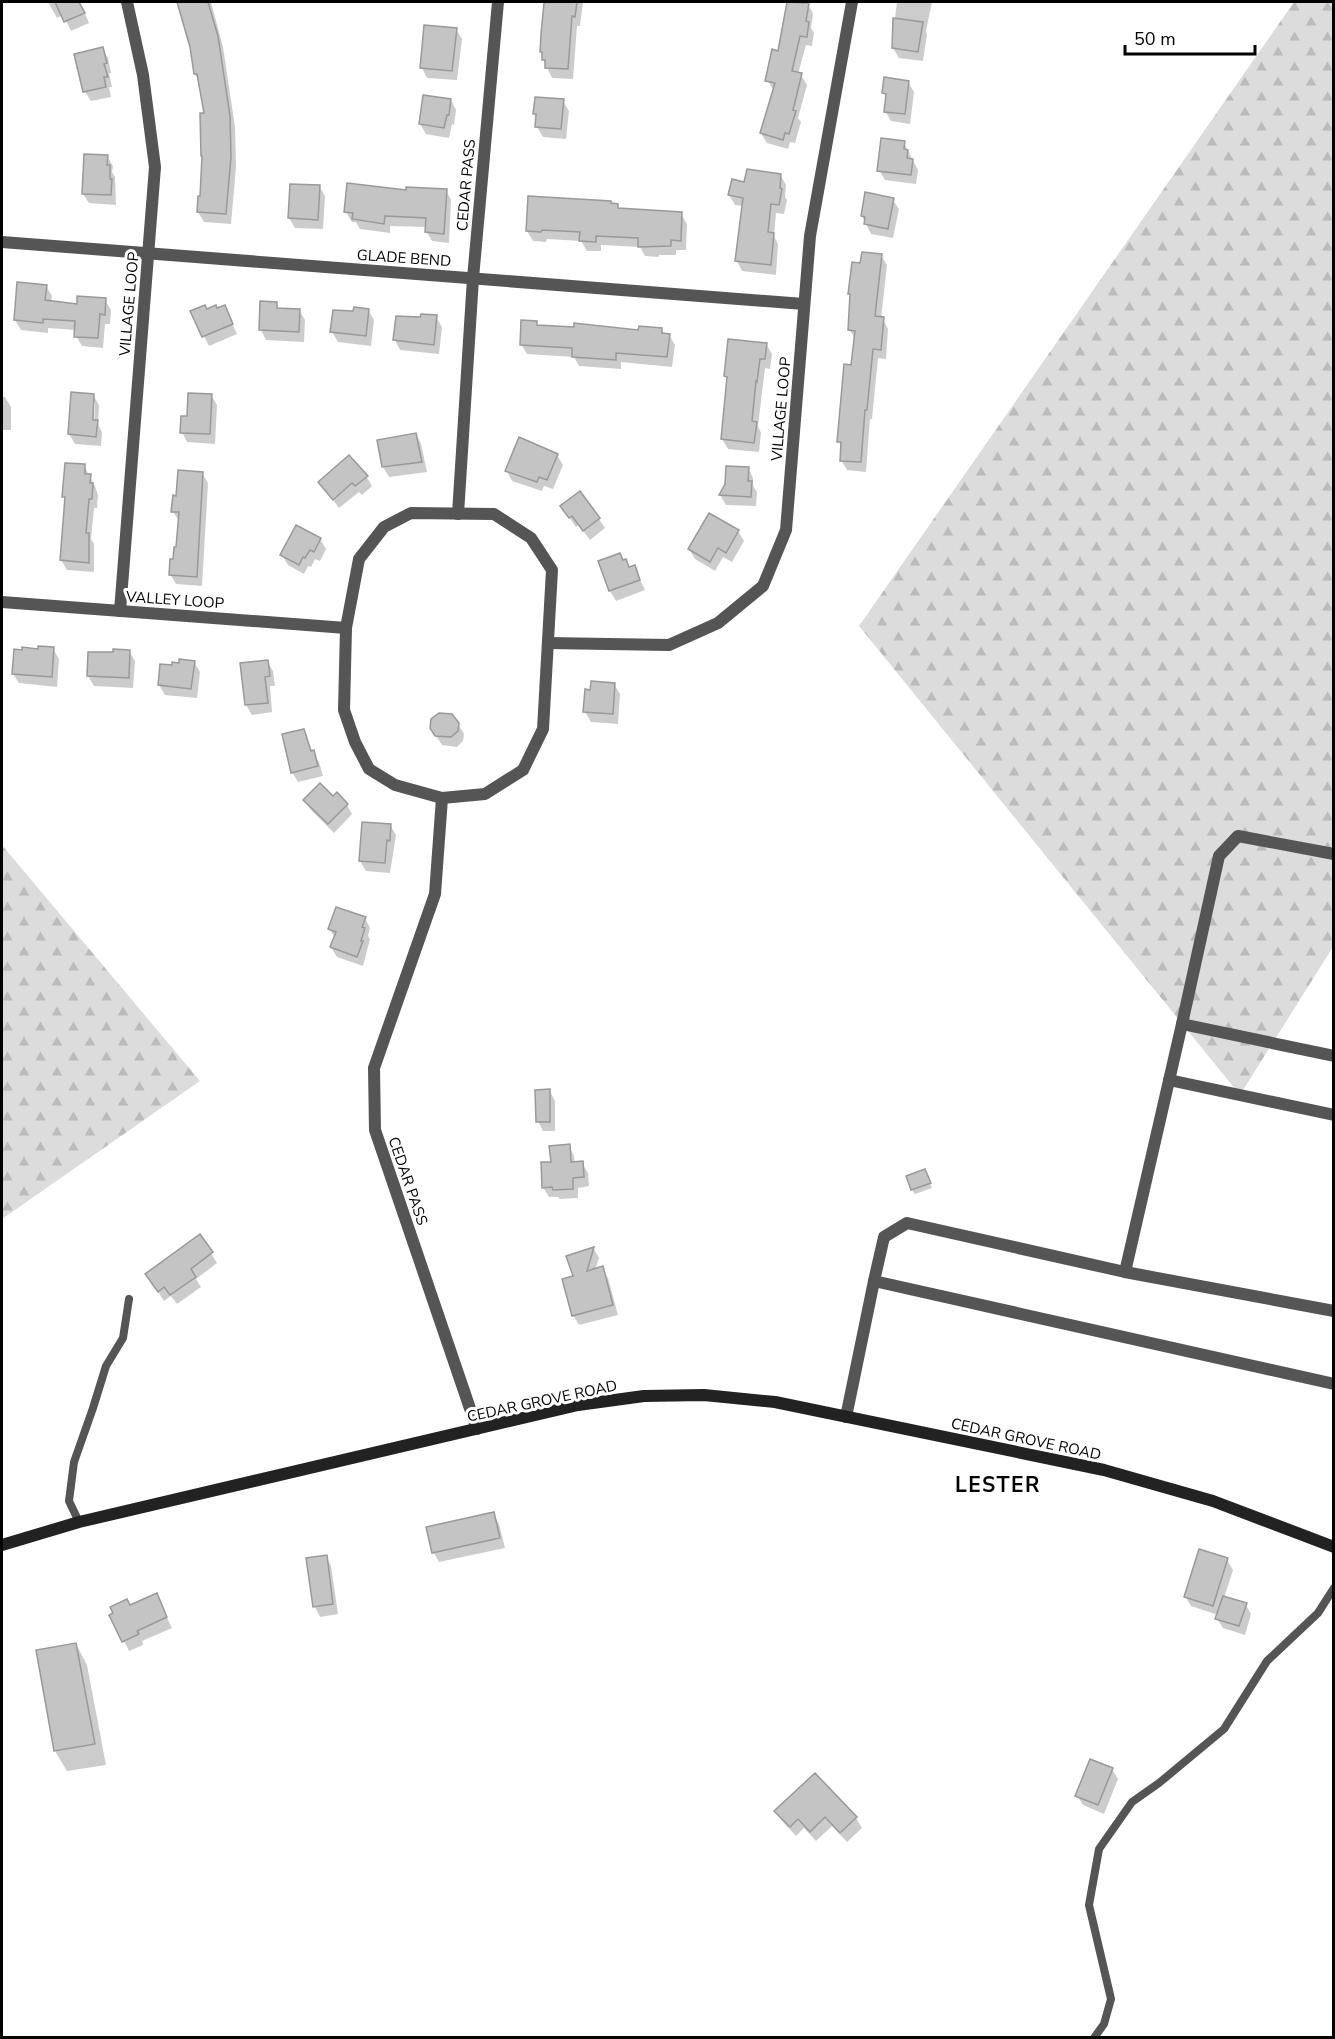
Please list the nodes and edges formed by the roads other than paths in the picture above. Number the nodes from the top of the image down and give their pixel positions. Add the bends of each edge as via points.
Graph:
1 (127, 2) edge
2 (498, 2) edge
3 (852, 2) edge
4 (2, 242) edge
5 (148, 253) junction
6 (473, 278) junction
7 (804, 304) junction
8 (458, 514) junction
9 (2, 602) edge
10 (120, 611) junction
11 (346, 628) junction
12 (548, 643) junction
13 (442, 798) junction
14 (1334, 854) edge
15 (1182, 1024) junction
16 (1334, 1056) edge
17 (1169, 1080) junction
18 (1334, 1115) edge
19 (1125, 1272) junction
20 (874, 1281) junction
21 (129, 1299) dead end
22 (1334, 1311) edge
23 (1334, 1384) edge
24 (846, 1417) junction
25 (477, 1429) junction
26 (79, 1522) junction
27 (2, 1545) edge
28 (1334, 1547) edge
29 (1334, 1588) edge
30 (1094, 2037) edge

1 - 5 street, VILLAGE LOOP via 143,75 155,167
2 - 6 street, CEDAR PASS
3 - 7 street, VILLAGE LOOP via 810,236
4 - 5 street, GLADE BEND
5 - 6 street, GLADE BEND
5 - 10 street, VILLAGE LOOP
6 - 7 street, GLADE BEND
6 - 8 street, CEDAR PASS
7 - 12 street, VILLAGE LOOP via 786,530 763,586 718,623 669,645
8 - 11 street via 411,513 384,527 359,559
8 - 12 street via 494,514 531,538 552,570
9 - 10 street, VALLEY LOOP
10 - 11 street, VALLEY LOOP
11 - 13 street via 344,710 369,769 395,785
12 - 13 street via 543,729 523,770 485,794
13 - 25 street, CEDAR PASS via 435,894 374,1068 375,1130
14 - 15 street via 1238,836 1219,856
15 - 16 street
15 - 17 street
17 - 18 street
17 - 19 street
19 - 20 street via 907,1223 884,1237
19 - 22 street
20 - 23 street
20 - 24 street
21 - 26 lane via 123,1338 106,1366 74,1462 69,1502
24 - 25 main road, CEDAR GROVE ROAD via 774,1402 716,1396 644,1396
24 - 28 main road, CEDAR GROVE ROAD via 1104,1470 1213,1501
25 - 26 main road, CEDAR GROVE ROAD
26 - 27 main road, CEDAR GROVE ROAD
29 - 30 lane via 1318,1613 1267,1661 1224,1729 1132,1802 1099,1849 1089,1905 1111,1999 1104,2024

